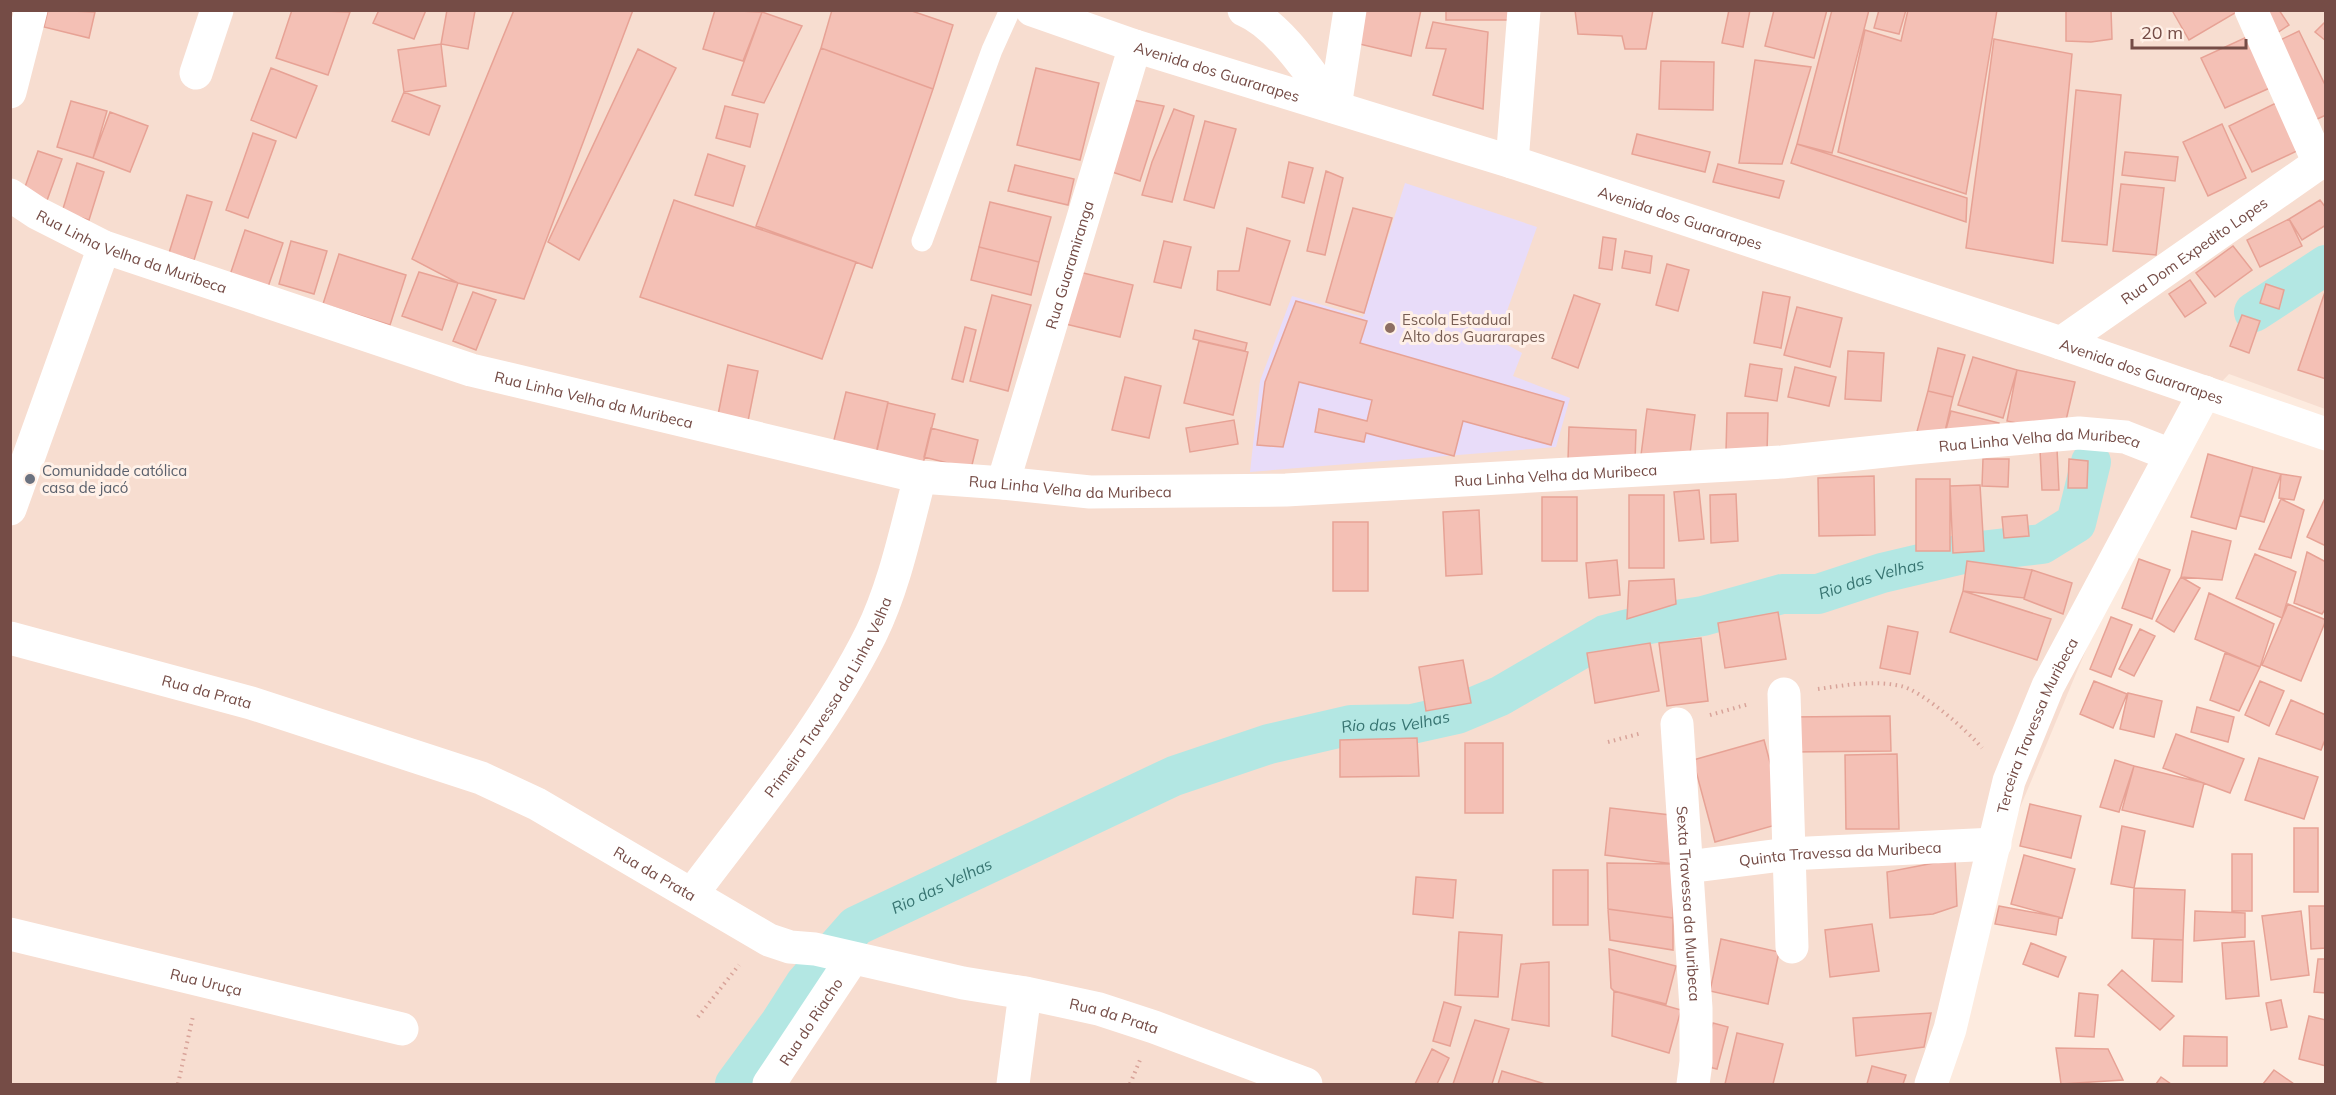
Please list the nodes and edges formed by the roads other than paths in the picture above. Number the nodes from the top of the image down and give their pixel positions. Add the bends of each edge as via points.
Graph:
1 (31, 10) edge
2 (217, 10) edge
3 (1010, 10) edge
4 (1032, 10) edge
5 (1245, 10) edge
6 (1350, 10) edge
7 (1524, 10) edge
8 (2251, 10) edge
9 (1135, 46) junction
10 (196, 73) dead end
11 (10, 92) edge
12 (1335, 107) junction
13 (2322, 159) edge
14 (1512, 162) junction
15 (10, 195) edge
16 (922, 241) dead end
17 (104, 248) junction
18 (2061, 343) junction
19 (2205, 392) junction
20 (2325, 434) edge
21 (2171, 455) junction
22 (920, 477) junction
23 (1004, 483) junction
24 (10, 509) edge
25 (10, 638) edge
26 (1784, 694) dead end
27 (1677, 724) dead end
28 (1995, 844) junction
29 (1788, 854) junction
30 (1687, 867) junction
31 (693, 894) junction
32 (10, 934) edge
33 (1792, 947) dead end
34 (837, 955) junction
35 (1025, 993) junction
36 (402, 1029) dead end
37 (769, 1084) edge
38 (1013, 1084) edge
39 (1306, 1084) edge
40 (1693, 1084) edge
41 (1931, 1084) edge

1 - 11 street
2 - 10 street
3 - 16 lane
4 - 9 street, Avenida dos Guararapes
5 - 12 street via 1289,45
6 - 12 street
7 - 14 street
8 - 13 street
9 - 12 street, Avenida dos Guararapes
9 - 23 street, Rua Guaramiranga
12 - 14 street, Avenida dos Guararapes
13 - 18 street, Rua Dom Expedito Lopes
14 - 18 street, Avenida dos Guararapes
15 - 17 street, Rua Linha Velha da Muribeca
17 - 22 street, Rua Linha Velha da Muribeca via 471,370
17 - 24 street
18 - 19 street, Avenida dos Guararapes
19 - 20 street, Avenida dos Guararapes
19 - 21 street, Terceira Travessa Muribeca
21 - 23 street, Rua Linha Velha da Muribeca via 2125,437 2079,434 1782,462 1286,490 1089,492
21 - 28 street, Terceira Travessa Muribeca via 2048,686 2009,782
22 - 23 street, Rua Linha Velha da Muribeca
22 - 31 street, Primeira Travessa da Linha Velha via 898,561 872,633 804,744
25 - 31 street, Rua da Prata via 252,703 481,778 537,804
26 - 29 street
27 - 30 street, Sexta Travessa da Muribeca
28 - 29 street, Quinta Travessa da Muribeca
28 - 41 street, Terceira Travessa Muribeca via 1950,1029
29 - 30 street, Quinta Travessa da Muribeca
29 - 33 street
30 - 40 street, Sexta Travessa da Muribeca via 1696,1008
31 - 34 street, Rua da Prata via 762,936 790,947
32 - 36 street, Rua Uruça
34 - 35 street, Rua da Prata
34 - 37 street, Rua do Riacho
35 - 38 street
35 - 39 street, Rua da Prata via 1143,1023

